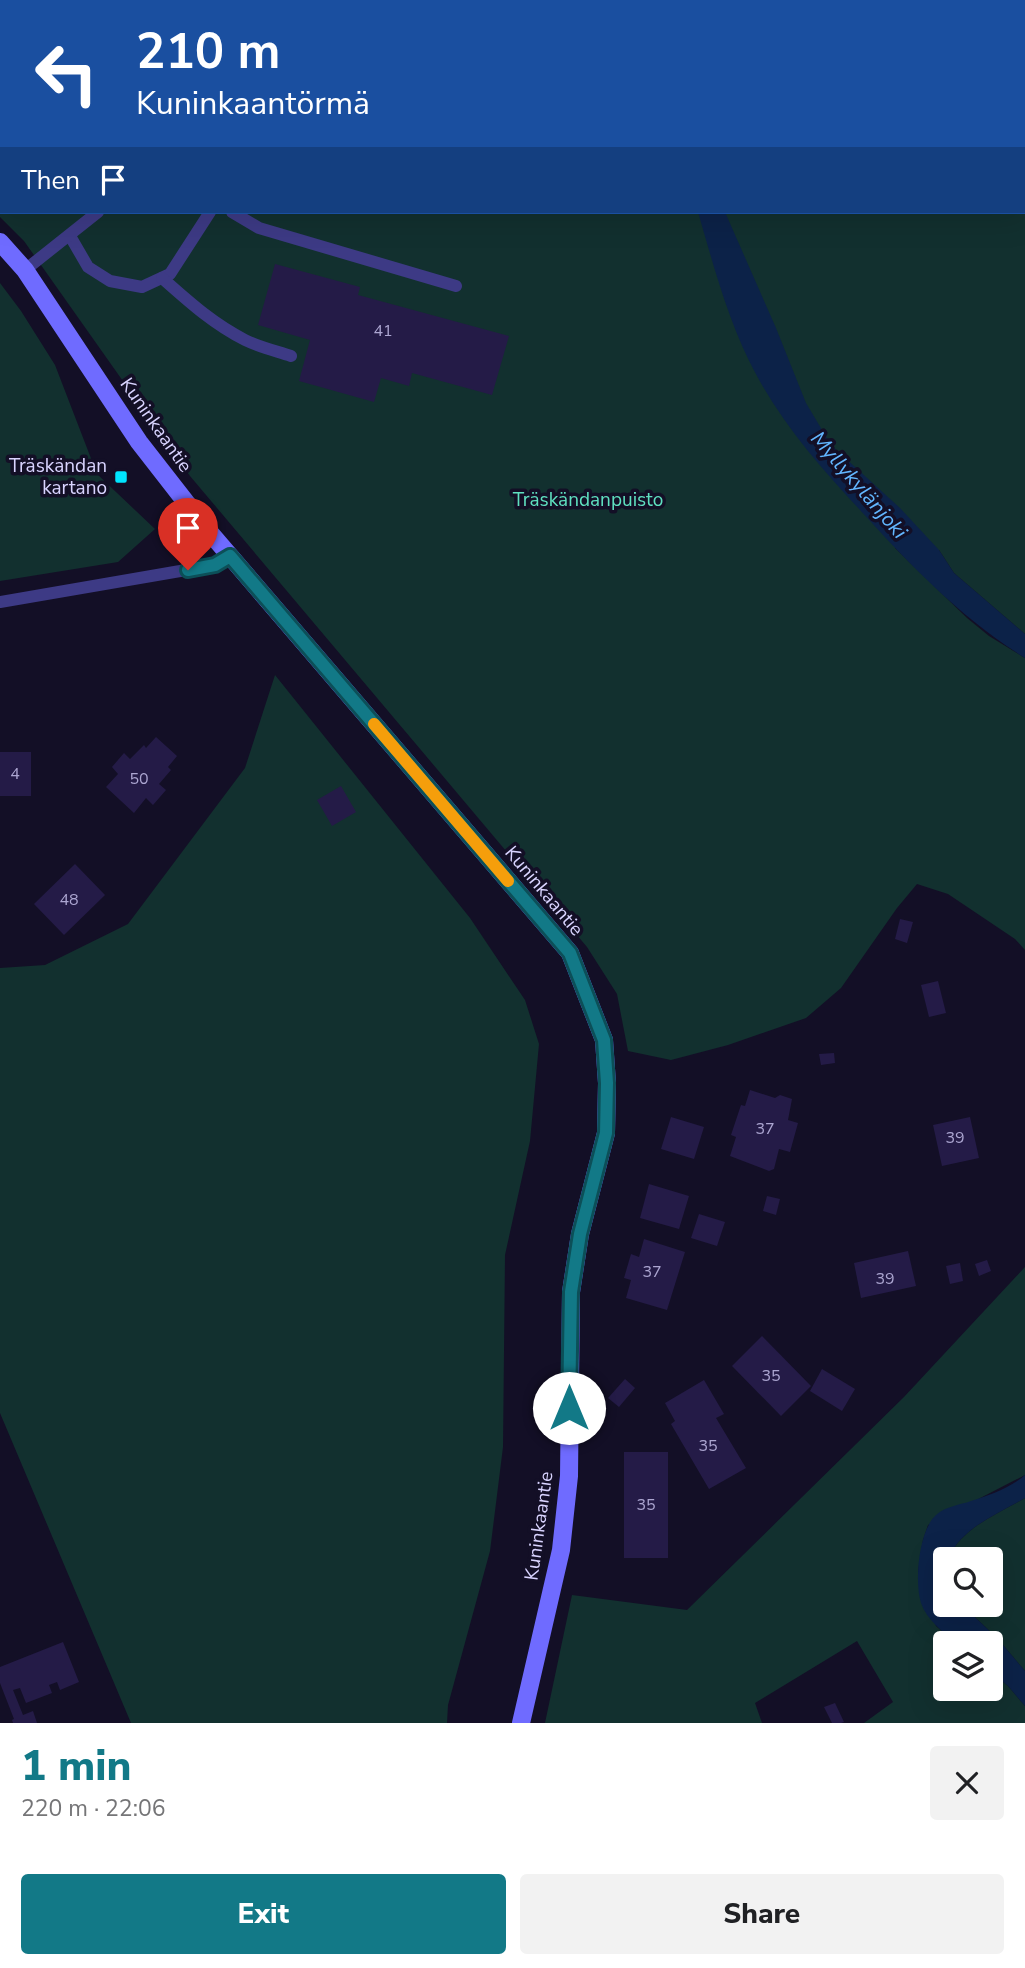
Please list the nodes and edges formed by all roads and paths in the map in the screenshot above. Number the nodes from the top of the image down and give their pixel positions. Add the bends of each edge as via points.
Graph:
1 (96, 214) edge
2 (209, 214) edge
3 (235, 214) edge
4 (70, 236) junction
5 (0, 242) edge
6 (25, 270) junction
7 (162, 278) junction
8 (456, 286) dead end
9 (291, 356) dead end
10 (230, 556) junction
11 (0, 602) edge
12 (521, 1723) edge

1 - 4 lane
2 - 7 lane via 170,274
3 - 8 lane via 259,228
4 - 6 lane
4 - 7 lane via 88,267 110,281 142,287
5 - 6 main road, Kuninkaantie
6 - 10 main road, Kuninkaantie via 139,442
7 - 9 lane via 220,326
10 - 11 lane via 215,565
10 - 12 main road, Kuninkaantie via 570,953 604,1040 606,1133 580,1234 571,1292 569,1476 561,1550

